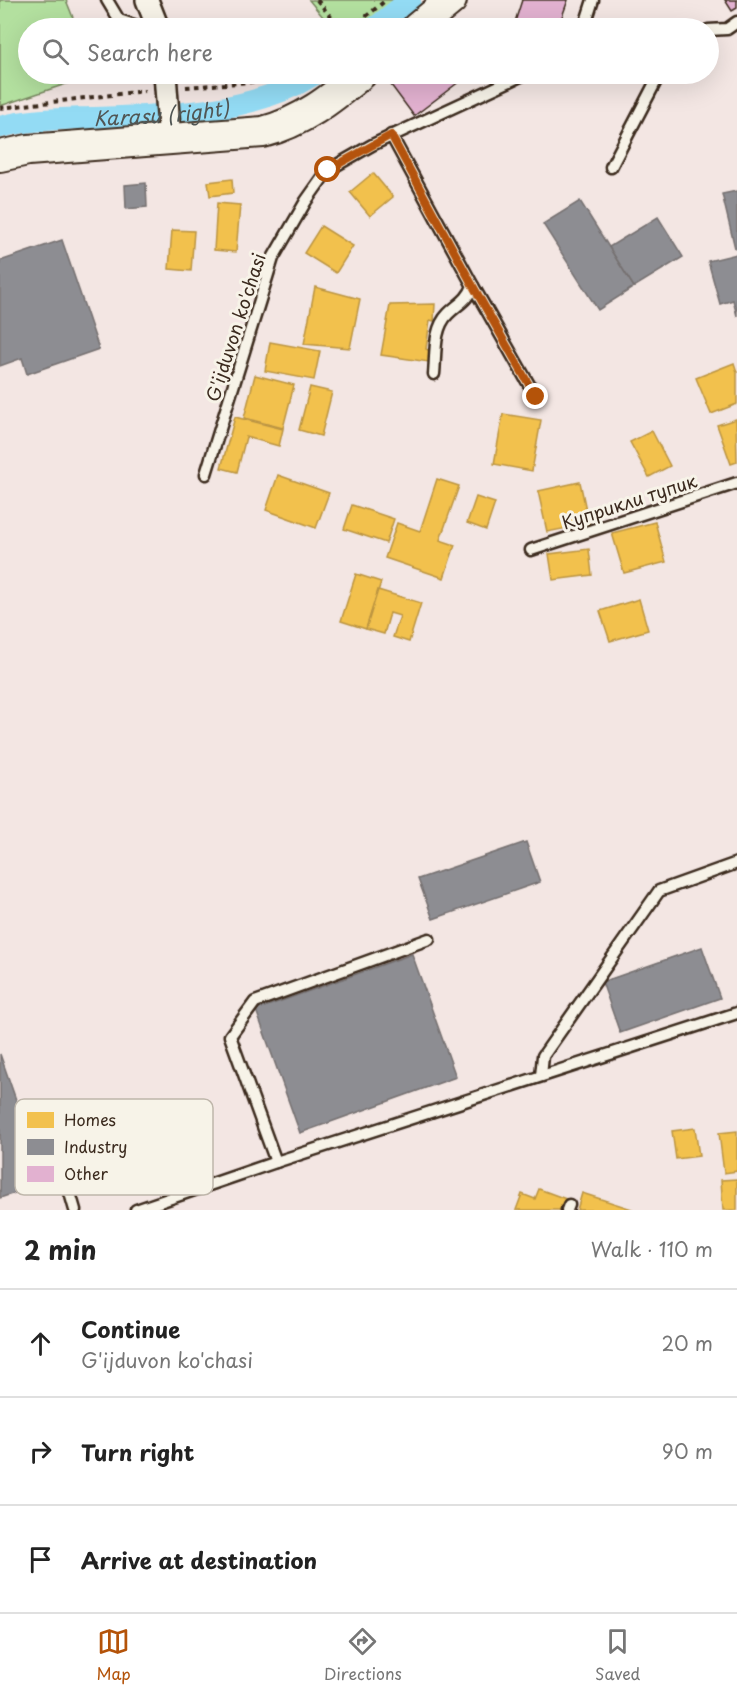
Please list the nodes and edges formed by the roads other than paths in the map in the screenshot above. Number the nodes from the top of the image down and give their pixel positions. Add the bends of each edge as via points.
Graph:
1 (107, 0) edge
2 (147, 0) edge
3 (451, 0) edge
4 (593, 0) edge
5 (118, 18) edge
6 (154, 18) edge
7 (429, 18) edge
8 (587, 18) edge
9 (737, 22) edge
10 (719, 29) edge
11 (165, 84) edge
12 (348, 84) edge
13 (503, 84) edge
14 (654, 84) edge
15 (170, 135) junction
16 (391, 135) junction
17 (0, 156) edge
18 (611, 167) dead end
19 (473, 286) junction
20 (434, 374) dead end
21 (536, 397) dead end
22 (206, 474) dead end
23 (737, 483) edge
24 (531, 550) dead end
25 (737, 863) edge
26 (429, 939) dead end
27 (737, 1013) edge
28 (541, 1076) junction
29 (276, 1162) junction
30 (213, 1184) edge
31 (71, 1195) edge
32 (180, 1195) edge
33 (75, 1210) edge
34 (136, 1210) edge

1 - 5 lane
2 - 6 street
3 - 7 street
4 - 8 lane
9 - 10 lane
11 - 15 street
12 - 15 street via 313,112 280,128
13 - 16 lane, G'ijduvon ko'chasi
14 - 18 lane
15 - 17 street
16 - 19 lane
16 - 22 lane, G'ijduvon ko'chasi via 328,170 273,258
19 - 20 lane via 469,296 446,316 437,333
19 - 21 lane
23 - 24 lane, Куприкли тупик
25 - 28 lane via 659,891 543,1056
26 - 29 lane via 255,1002 230,1036
27 - 28 lane
28 - 29 lane
29 - 30 lane
31 - 33 lane
32 - 34 lane

